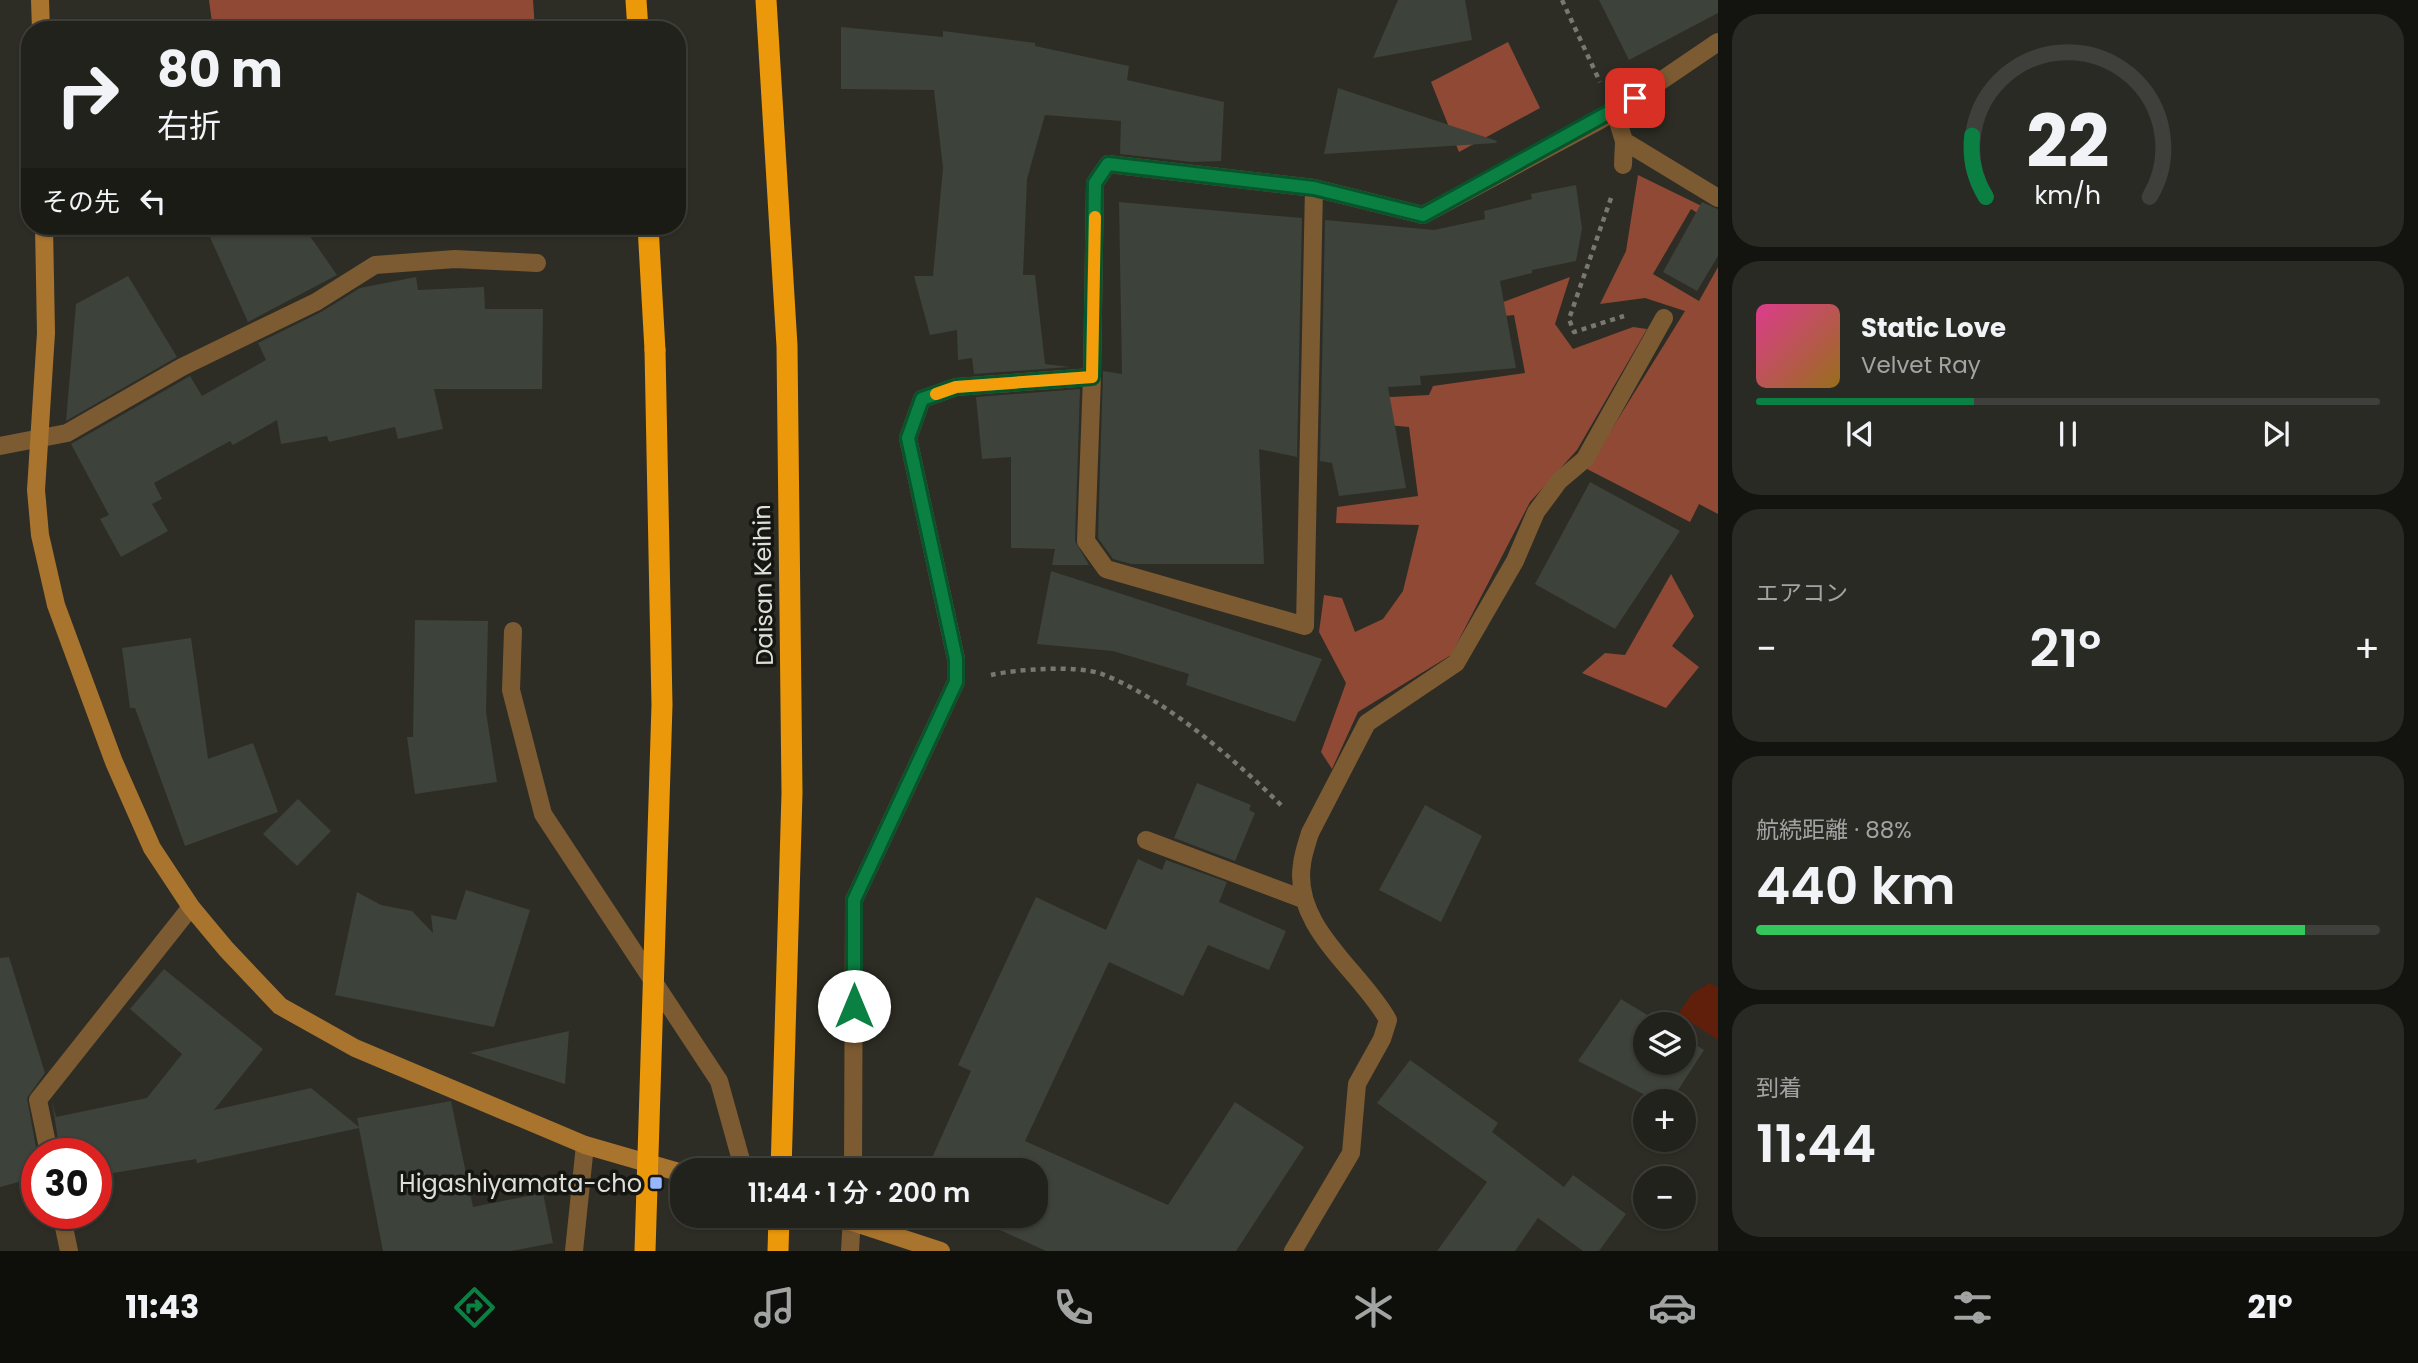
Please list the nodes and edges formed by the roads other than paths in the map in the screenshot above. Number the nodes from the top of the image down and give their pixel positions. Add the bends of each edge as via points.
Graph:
1 (40, 0) edge
2 (636, 0) edge
3 (766, 0) edge
4 (41, 21) edge
5 (637, 21) edge
6 (1718, 42) edge
7 (1615, 112) junction
8 (1624, 141) junction
9 (1623, 165) road end
10 (1314, 188) junction
11 (1718, 198) edge
12 (44, 235) edge
13 (649, 235) edge
14 (537, 263) dead end
15 (1664, 318) road end
16 (1092, 377) junction
17 (37, 439) junction
18 (0, 446) edge
19 (513, 631) dead end
20 (1146, 840) dead end
21 (1303, 899) junction
22 (191, 907) junction
23 (46, 1138) edge
24 (585, 1144) junction
25 (740, 1158) edge
26 (780, 1158) edge
27 (853, 1158) edge
28 (670, 1169) edge
29 (779, 1228) edge
30 (851, 1228) edge
31 (877, 1228) edge
32 (64, 1229) edge
33 (69, 1251) edge
34 (574, 1251) edge
35 (645, 1251) edge
36 (778, 1251) edge
37 (850, 1251) edge
38 (941, 1251) edge
39 (1293, 1251) edge

1 - 4 street
2 - 5 highway
3 - 26 highway, Daisan Keihin via 787,346 792,793
6 - 7 street
7 - 8 street
7 - 10 street via 1423,215
8 - 9 street
8 - 11 street
10 - 16 street via 1108,164 1095,183
10 - 16 street via 1305,626 1106,569 1086,541
12 - 17 street via 46,333
13 - 35 highway, bridge via 662,705
14 - 17 street via 455,259 375,265 316,302 182,367 67,433
15 - 21 street via 1584,459 1559,481 1536,512 1515,561 1456,663 1367,723 1310,833 1301,866
16 - 27 street via 956,387 922,399 908,438 956,659 956,682 854,900
17 - 18 street
17 - 22 street via 36,501 56,605 119,774 152,848
19 - 25 street via 512,690 543,814 719,1080
20 - 21 street
21 - 39 street via 1324,938 1376,998 1388,1020 1357,1084 1351,1153
22 - 23 street via 38,1100
22 - 24 street via 280,1006 355,1048
24 - 28 street
24 - 34 street
29 - 36 highway
30 - 37 street
31 - 38 street
32 - 33 street

